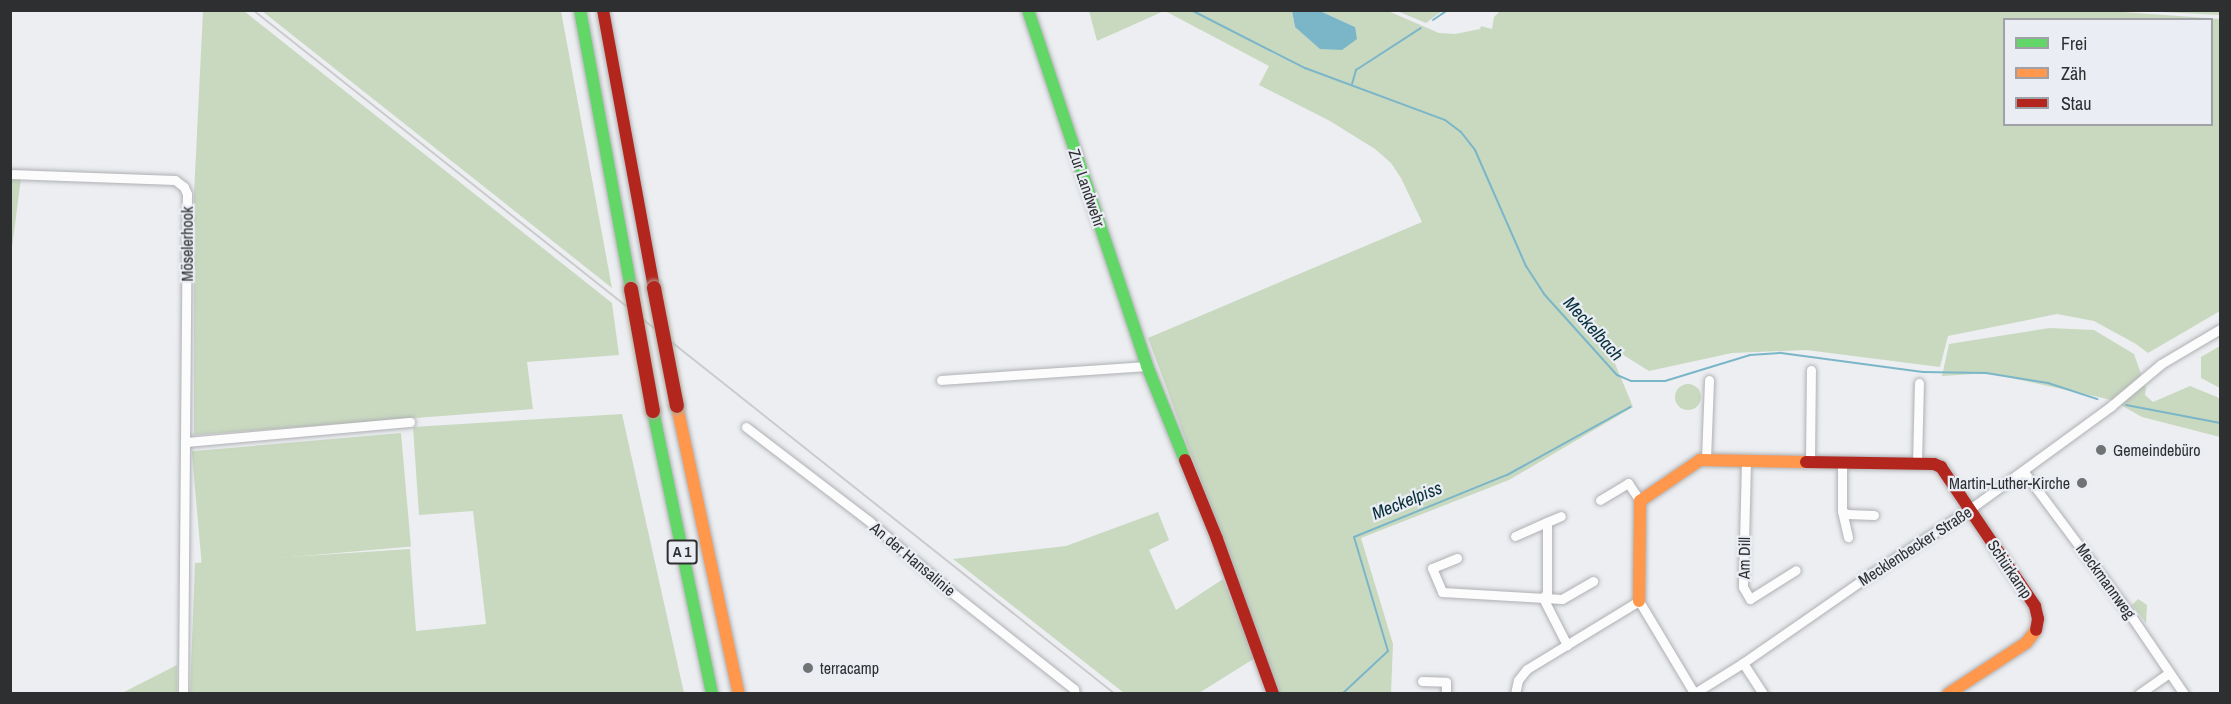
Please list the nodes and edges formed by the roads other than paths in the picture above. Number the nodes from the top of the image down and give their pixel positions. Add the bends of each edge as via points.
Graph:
1 (580, 10) edge
2 (603, 10) edge
3 (1028, 10) edge
4 (10, 174) edge
5 (2220, 329) edge
6 (1147, 366) junction
7 (1811, 370) dead end
8 (941, 380) dead end
9 (1709, 380) dead end
10 (1919, 383) dead end
11 (410, 422) dead end
12 (746, 427) dead end
13 (185, 442) junction
14 (1706, 459) junction
15 (1746, 460) junction
16 (1810, 462) junction
17 (1842, 462) junction
18 (1917, 463) junction
19 (2024, 472) junction
20 (1600, 500) dead end
21 (1640, 501) junction
22 (1970, 509) junction
23 (1842, 511) junction
24 (1874, 515) dead end
25 (1561, 516) dead end
26 (1547, 522) junction
27 (1515, 536) dead end
28 (1848, 537) dead end
29 (1457, 558) dead end
30 (1796, 570) dead end
31 (1593, 581) dead end
32 (1543, 598) junction
33 (1639, 601) junction
34 (1567, 645) junction
35 (1743, 663) junction
36 (2169, 673) junction
37 (1422, 681) dead end
38 (183, 693) edge
39 (712, 693) edge
40 (739, 693) edge
41 (1075, 693) edge
42 (1273, 693) edge
43 (1446, 693) edge
44 (1515, 693) edge
45 (1693, 693) edge
46 (1763, 693) edge
47 (1948, 693) edge
48 (2139, 693) edge
49 (2184, 693) edge

1 - 39 main road, A 1, bridge via 653,411
2 - 40 main road, A 1, bridge via 677,406
3 - 6 main road, Zur Landwehr
4 - 13 street, Möselerhook via 175,180 184,187
5 - 19 street, Mecklenbecker Straße via 2161,364
6 - 8 street
6 - 42 main road, Zur Landwehr via 1217,538
7 - 16 street
9 - 14 street
10 - 18 street
11 - 13 street
12 - 41 street, An der Hansalinie via 868,521
13 - 38 street, Möselerhook
14 - 15 main road
14 - 21 main road
15 - 16 main road
15 - 30 street, Am Dill via 1743,587 1750,599
16 - 17 main road
17 - 18 main road
17 - 23 street
18 - 22 main road via 1941,467
19 - 22 street, Mecklenbecker Straße
19 - 36 street, Meckmannweg
20 - 21 street via 1628,483
21 - 33 main road
22 - 35 street, Mecklenbecker Straße
22 - 47 main road, Schürkamp via 2035,606 2038,625 2026,643
23 - 24 street
23 - 28 street
25 - 26 street
26 - 27 street
26 - 32 street via 1547,593
29 - 32 street via 1432,568 1442,592
31 - 32 street via 1562,599
32 - 34 street
33 - 34 street
33 - 45 street
34 - 44 street via 1527,669 1518,680
35 - 45 street, Mecklenbecker Straße
35 - 46 street
36 - 48 street
36 - 49 street, Meckmannweg
37 - 43 street via 1446,682

